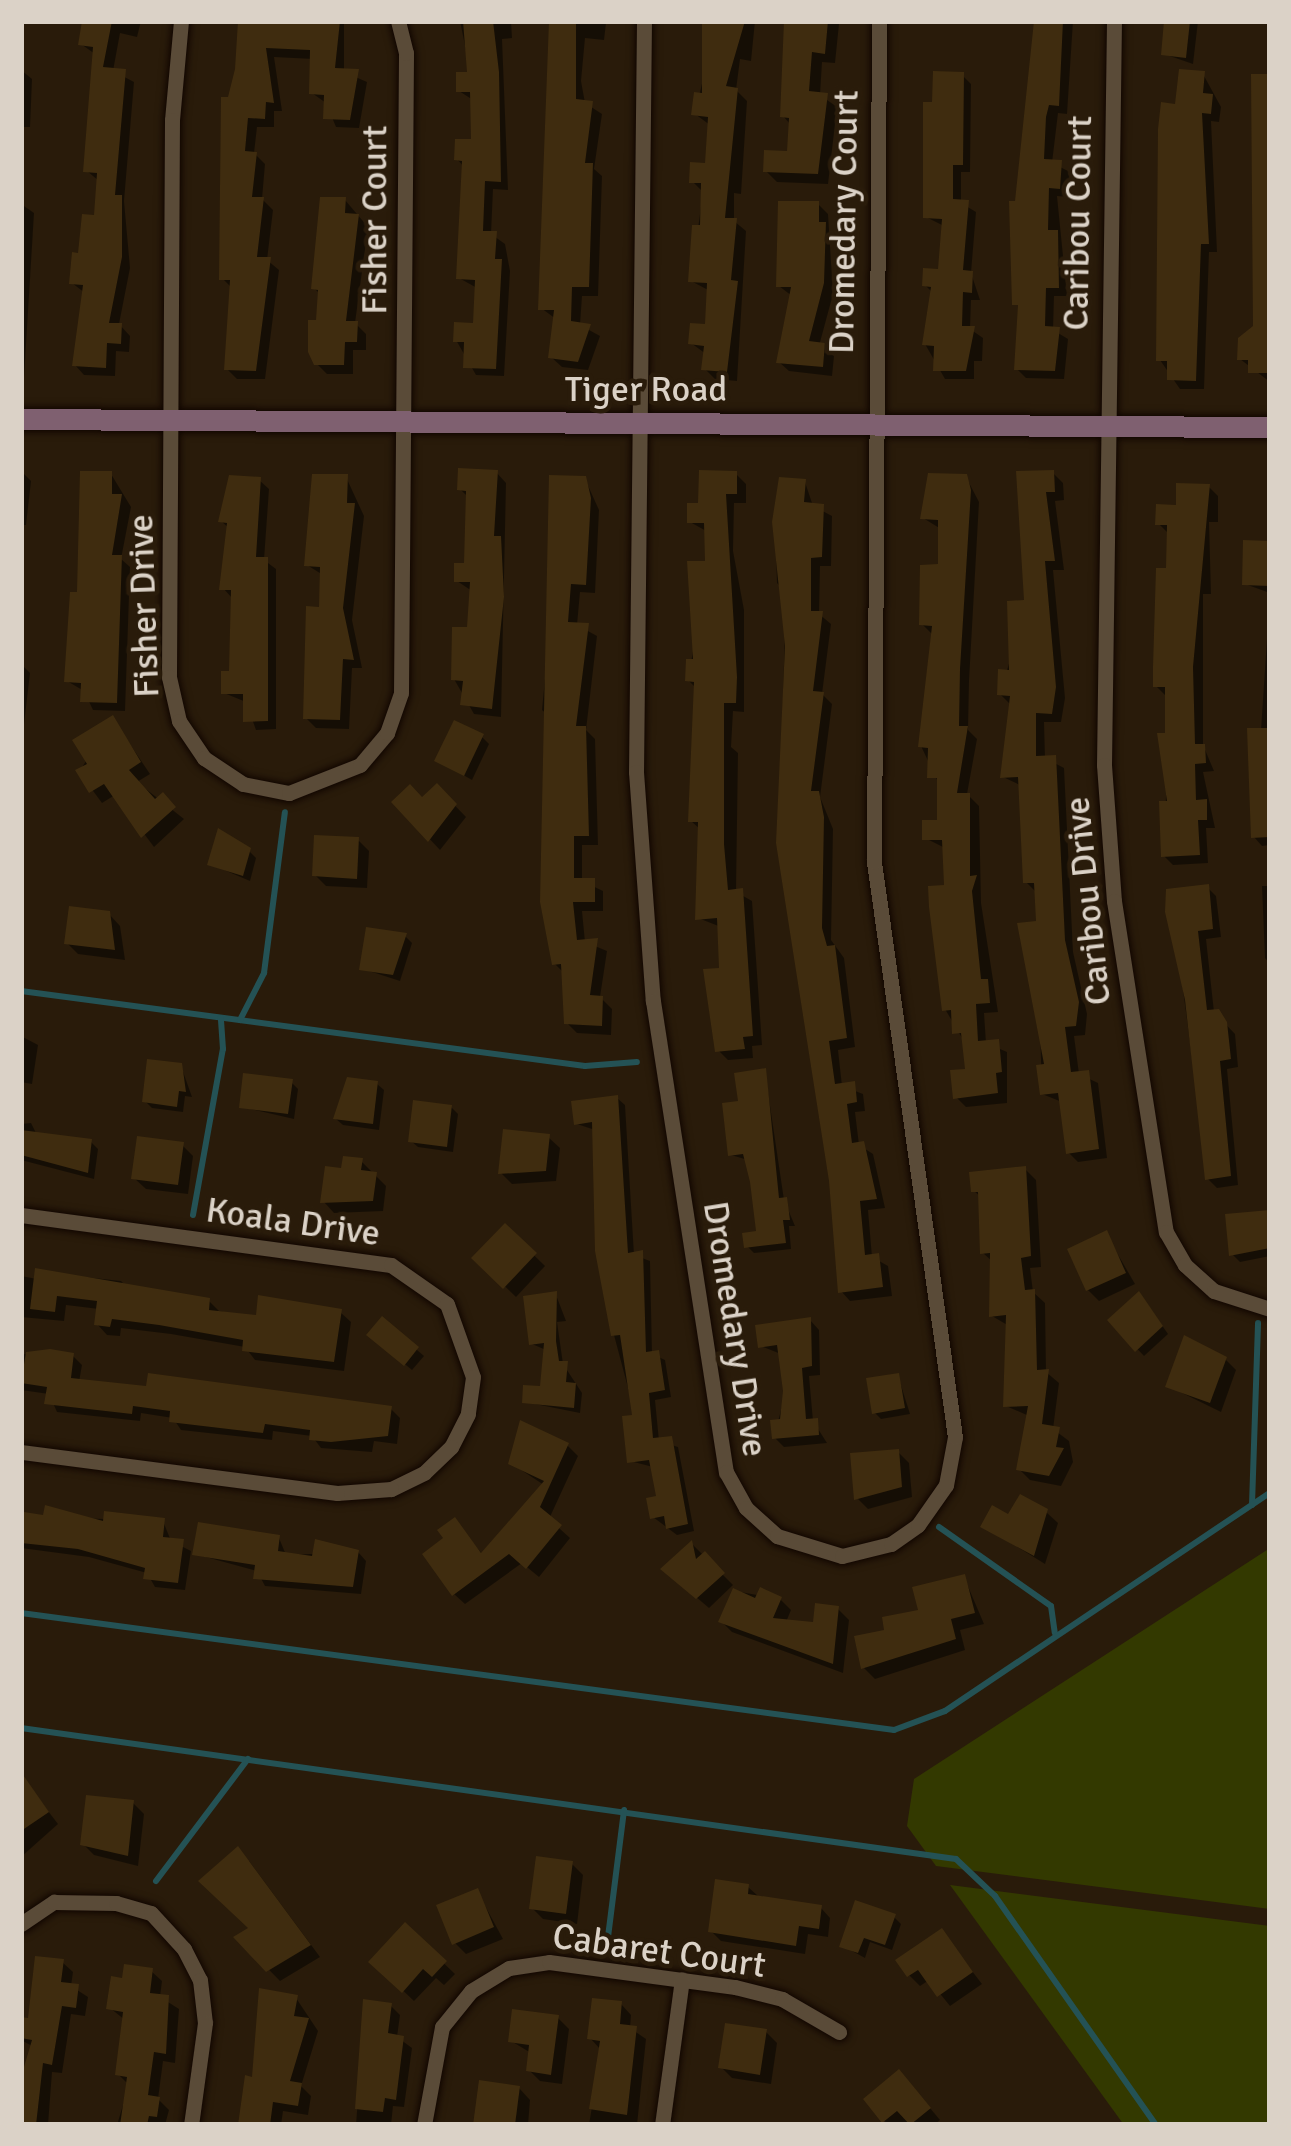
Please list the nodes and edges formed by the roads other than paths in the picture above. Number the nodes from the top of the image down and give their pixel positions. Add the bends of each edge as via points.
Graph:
1 (181, 21) edge
2 (398, 21) edge
3 (644, 21) edge
4 (879, 21) edge
5 (1114, 21) edge
6 (21, 419) edge
7 (171, 420) junction
8 (402, 421) junction
9 (638, 423) junction
10 (871, 424) junction
11 (1108, 425) junction
12 (1270, 427) edge
13 (21, 1215) edge
14 (1270, 1309) edge
15 (21, 1452) edge
16 (21, 1924) edge
17 (682, 1979) junction
18 (839, 2032) dead end
19 (191, 2125) edge
20 (424, 2125) edge
21 (662, 2125) edge

1 - 7 street via 172,120
2 - 8 street, Fisher Court via 406,52
3 - 9 street
4 - 10 street, Dromedary Court
5 - 11 street, Caribou Court
6 - 7 street, Tiger Road
7 - 8 street, Tiger Road
7 - 8 street, Fisher Drive via 172,699 190,741 222,772 289,793 337,781 360,765 398,707
8 - 9 street, Tiger Road
9 - 10 street, Tiger Road
9 - 10 street, Dromedary Drive via 642,899 721,1452 734,1491 759,1522 796,1547 842,1556 891,1544 918,1525 946,1485 956,1437 874,862
10 - 11 street, Tiger Road
11 - 12 street, Tiger Road
11 - 14 street, Caribou Drive via 1104,765 1148,1145 1166,1232 1185,1265 1232,1300
13 - 15 street, Koala Drive via 391,1265 447,1304 467,1340 473,1377 468,1414 451,1447 391,1489 337,1493
16 - 19 street via 54,1902 116,1903 151,1913 184,1949 200,1980 205,2023
17 - 18 street, Cabaret Court via 782,1999
17 - 20 street, Cabaret Court via 549,1962 508,1968 471,1991 442,2027
17 - 21 street

